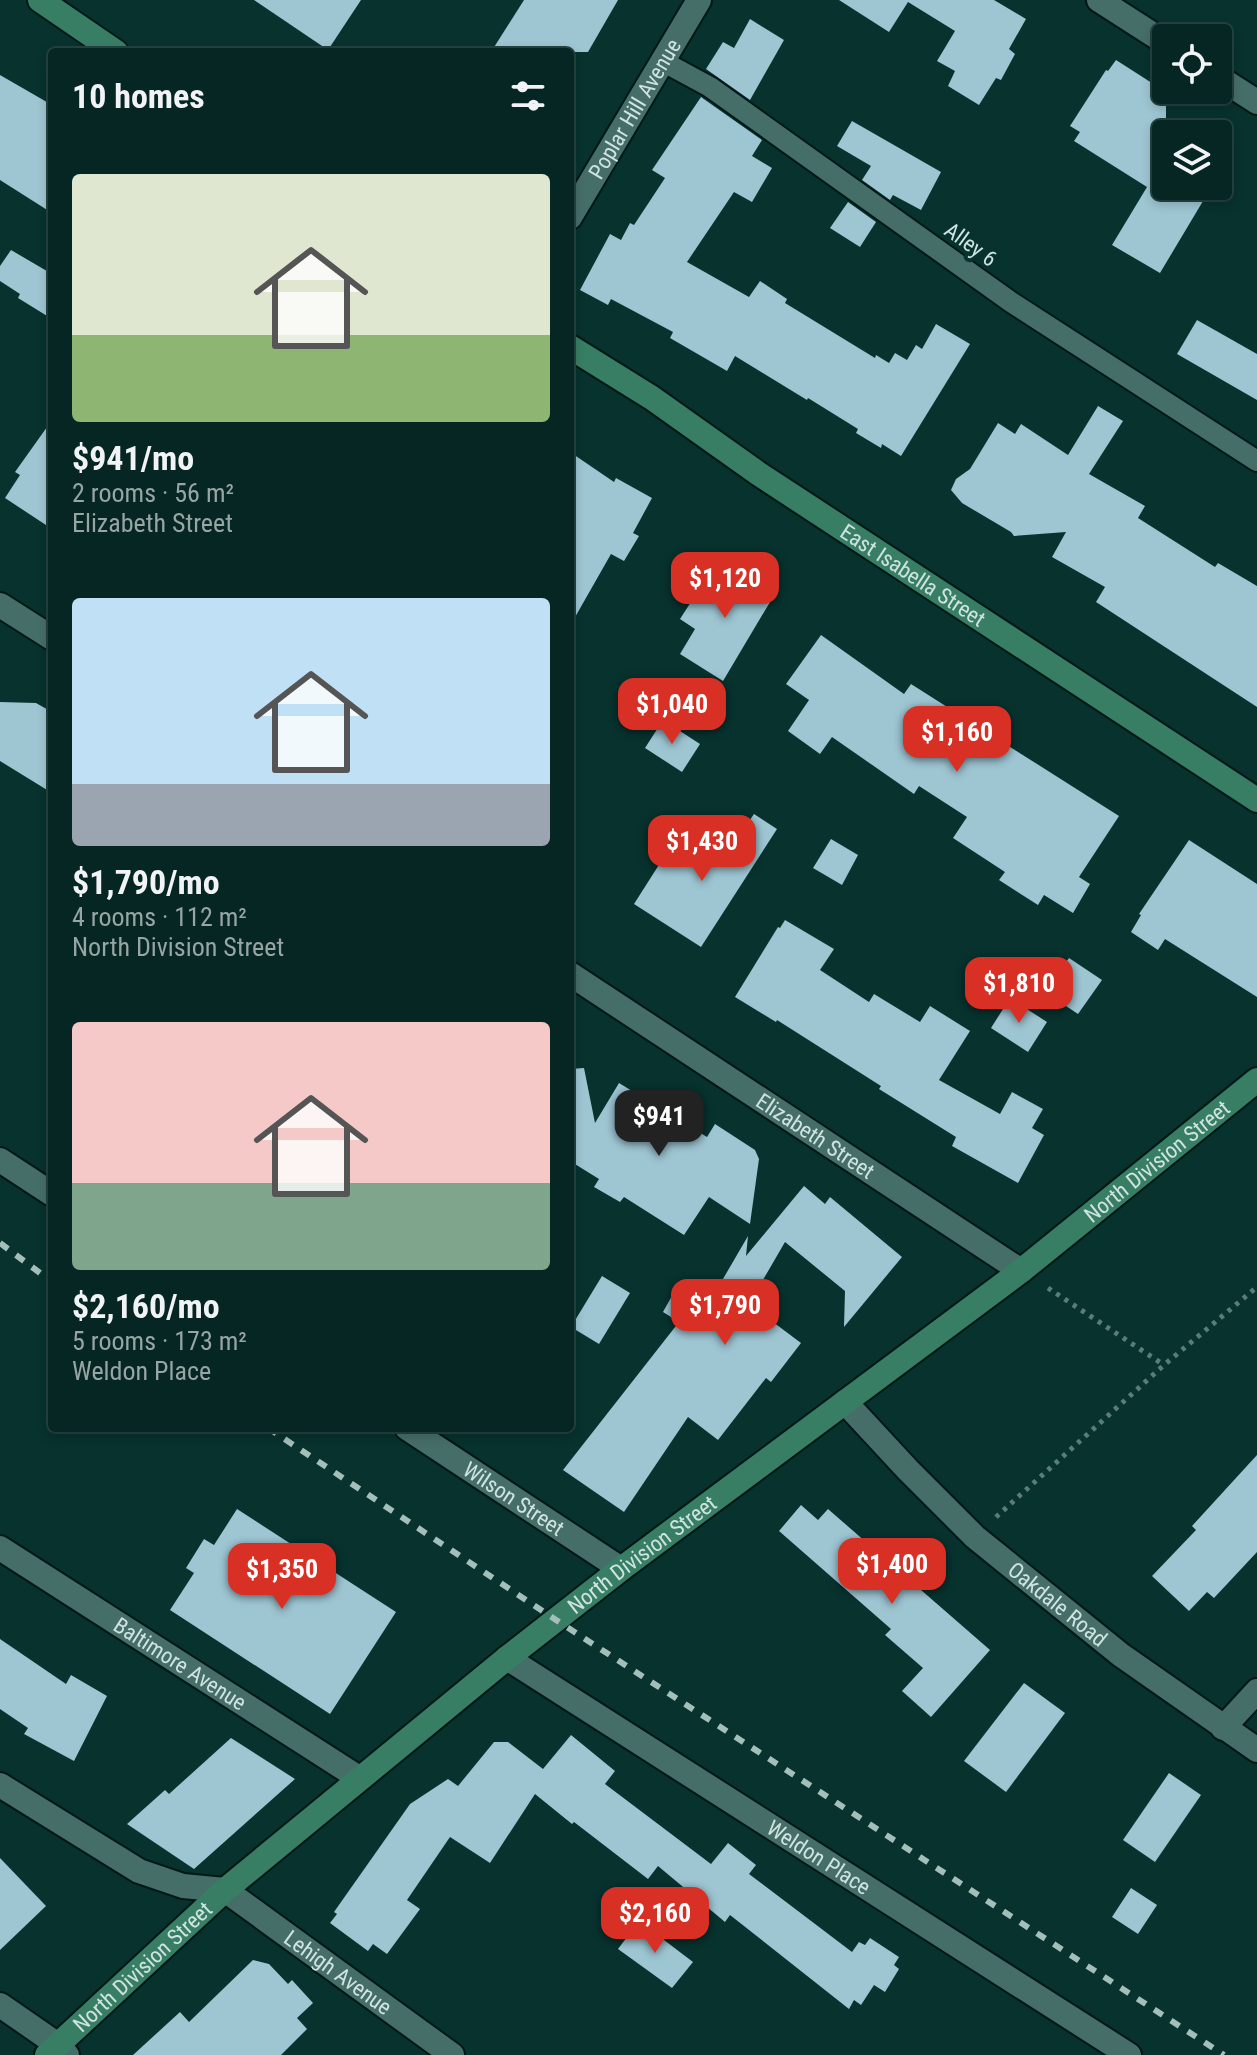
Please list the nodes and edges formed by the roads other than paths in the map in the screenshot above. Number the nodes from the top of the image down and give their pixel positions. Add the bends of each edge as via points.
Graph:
1 (40, 0) edge
2 (699, 0) edge
3 (1099, 0) edge
4 (1152, 34) edge
5 (110, 48) edge
6 (662, 61) junction
7 (1232, 86) edge
8 (1257, 102) edge
9 (574, 210) edge
10 (574, 349) edge
11 (1257, 461) edge
12 (0, 605) edge
13 (48, 635) edge
14 (1257, 800) edge
15 (574, 977) edge
16 (1257, 1080) edge
17 (0, 1160) edge
18 (48, 1191) edge
19 (1021, 1271) junction
20 (845, 1402) junction
21 (413, 1432) edge
22 (0, 1548) edge
23 (621, 1569) junction
24 (507, 1658) junction
25 (1257, 1691) edge
26 (1223, 1728) junction
27 (1257, 1750) edge
28 (359, 1778) junction
29 (0, 1785) edge
30 (225, 1890) junction
31 (0, 2005) edge
32 (57, 2052) edge
33 (452, 2055) edge
34 (1129, 2055) edge

1 - 5 street
2 - 6 street, Poplar Hill Avenue
3 - 4 street
6 - 9 street, Poplar Hill Avenue
6 - 11 lane, Alley 6 via 710,87 1011,302
7 - 8 street
10 - 14 street, East Isabella Street
12 - 13 street
15 - 19 street, Elizabeth Street
16 - 19 street, North Division Street
17 - 18 street
19 - 20 street, North Division Street
20 - 23 street, North Division Street
20 - 26 street, Oakdale Road via 975,1537 1121,1655
21 - 23 street, Wilson Street
22 - 28 street, Baltimore Avenue
23 - 24 street, North Division Street
24 - 28 street, North Division Street
24 - 34 street, Weldon Place
25 - 26 street
26 - 27 street, Oakdale Road
28 - 30 street, North Division Street
29 - 30 street via 139,1871 183,1886
30 - 32 street, North Division Street
30 - 33 street, Lehigh Avenue
31 - 32 street

